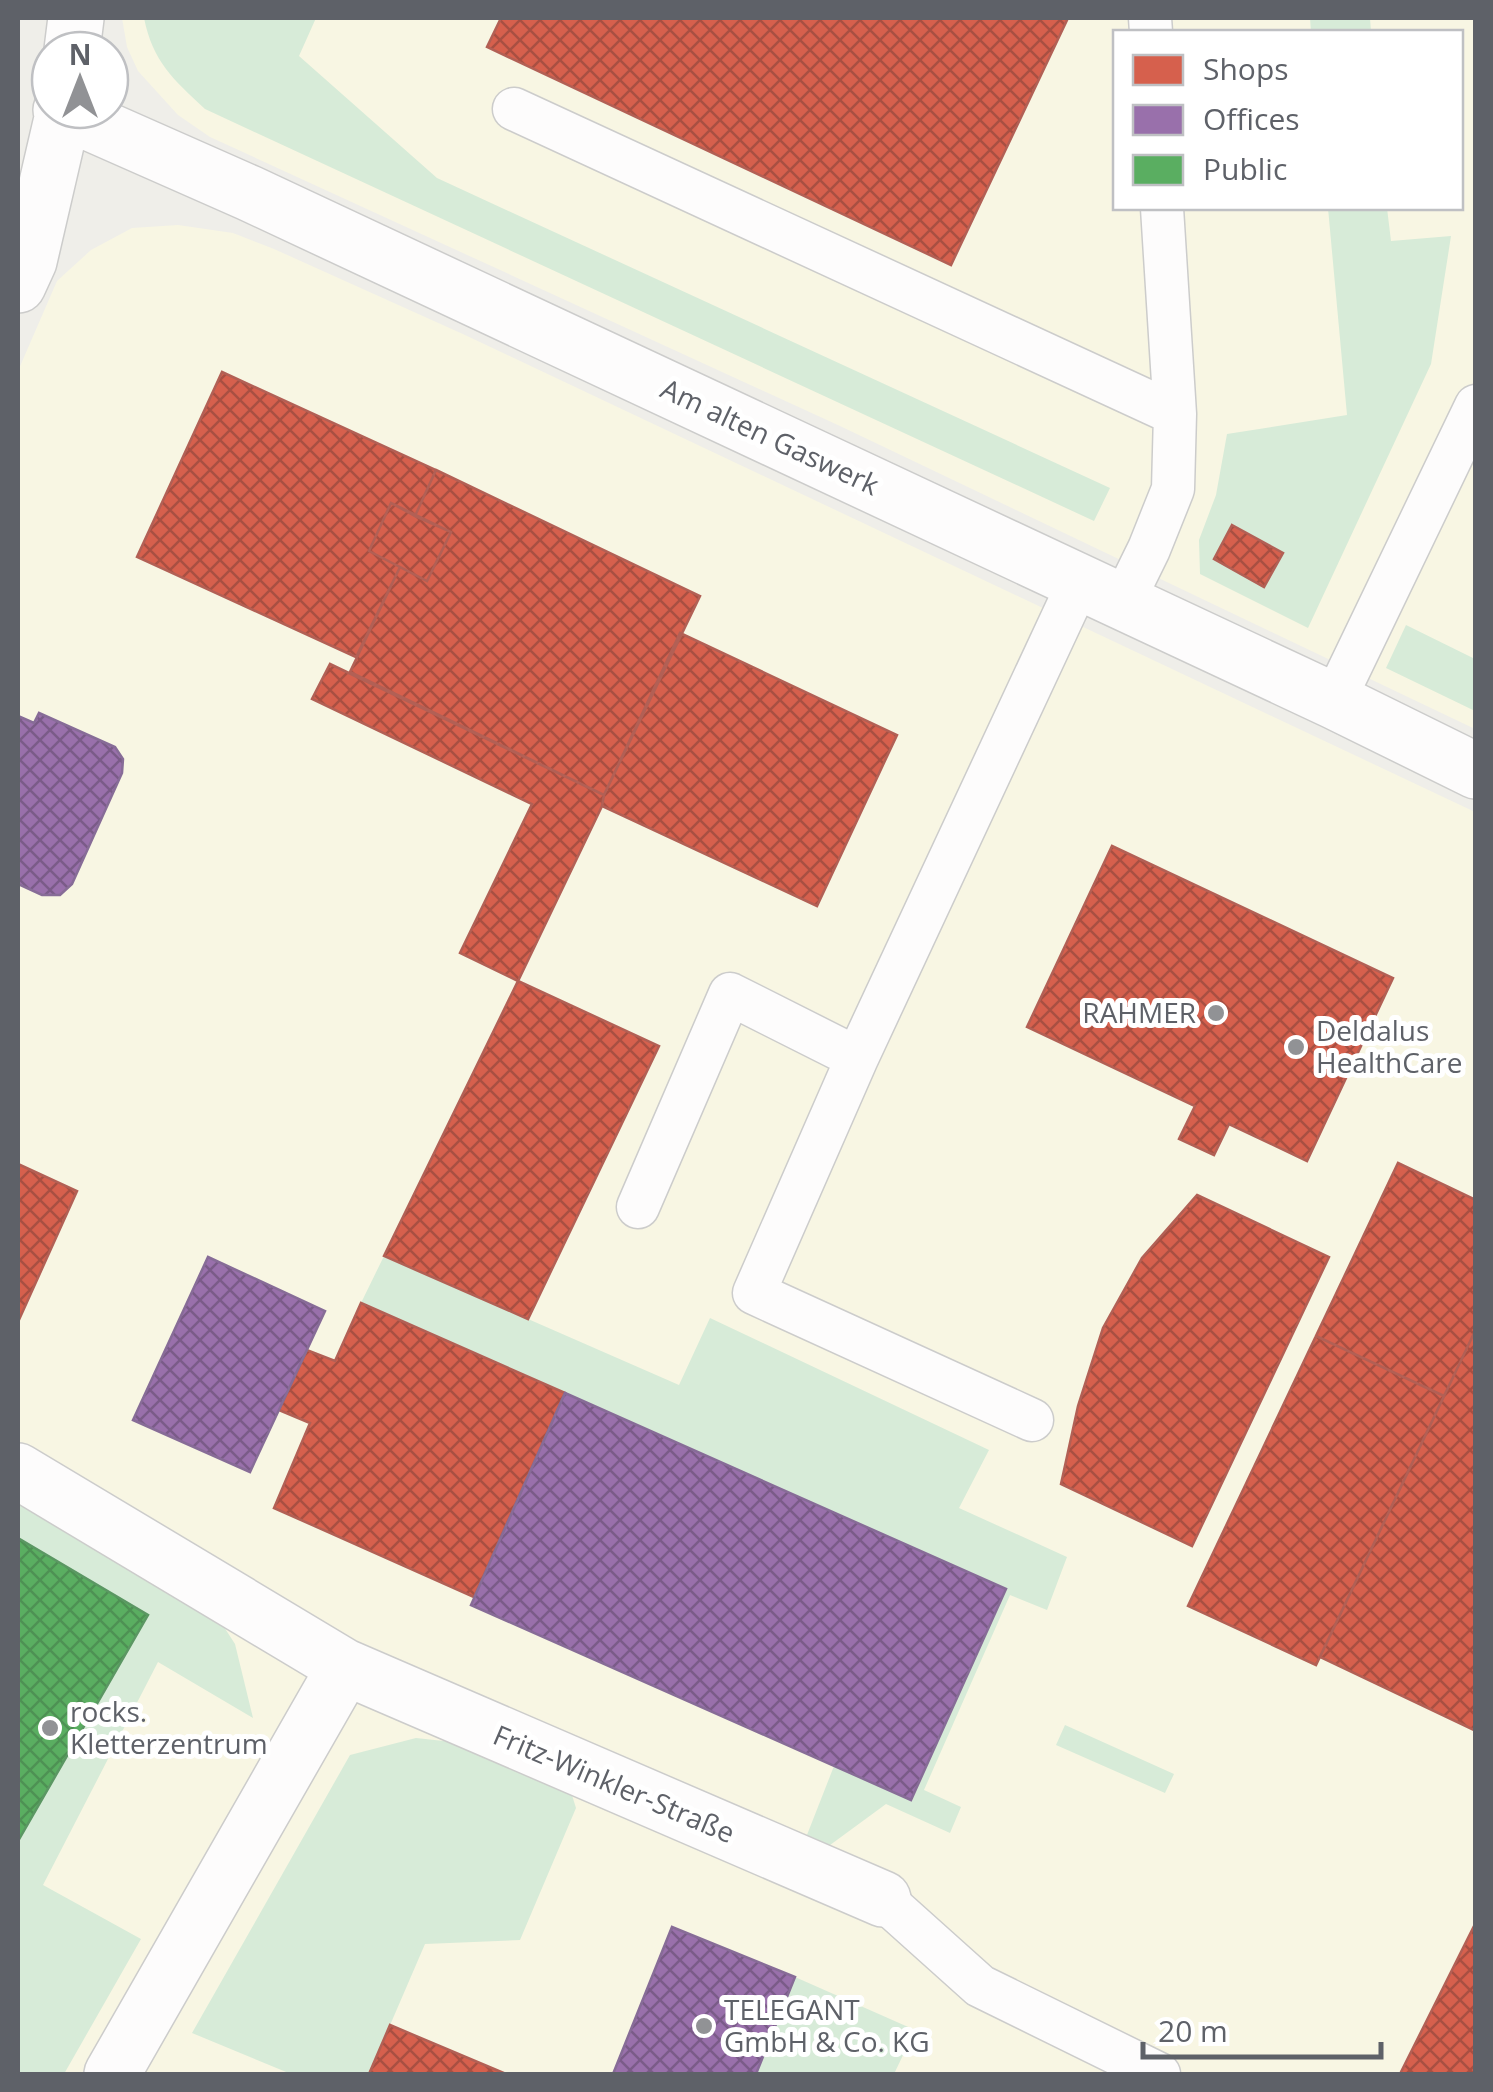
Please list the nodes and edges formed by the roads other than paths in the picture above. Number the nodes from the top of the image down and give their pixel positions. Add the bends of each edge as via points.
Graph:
1 (514, 109) dead end
2 (47, 130) edge
3 (107, 130) edge
4 (1162, 210) edge
5 (18, 285) edge
6 (1476, 406) edge
7 (1175, 414) junction
8 (1101, 592) junction
9 (1334, 701) junction
10 (1476, 771) edge
11 (857, 1058) junction
12 (638, 1207) dead end
13 (1032, 1420) dead end
14 (18, 1471) edge
15 (346, 1666) junction
16 (883, 1899) joint
17 (112, 2074) edge
18 (1159, 2074) edge

1 - 7 lane
2 - 5 street via 29,261
3 - 8 street, Am alten Gaswerk
4 - 7 lane
6 - 9 lane
7 - 8 lane via 1173,490 1149,549
8 - 9 street, Am alten Gaswerk
8 - 11 lane
9 - 10 street, Am alten Gaswerk
11 - 12 lane via 730,994
11 - 13 lane via 754,1293
14 - 15 street, Fritz-Winkler-Straße
15 - 16 street, Fritz-Winkler-Straße
15 - 17 street
16 - 18 lane via 980,1986

